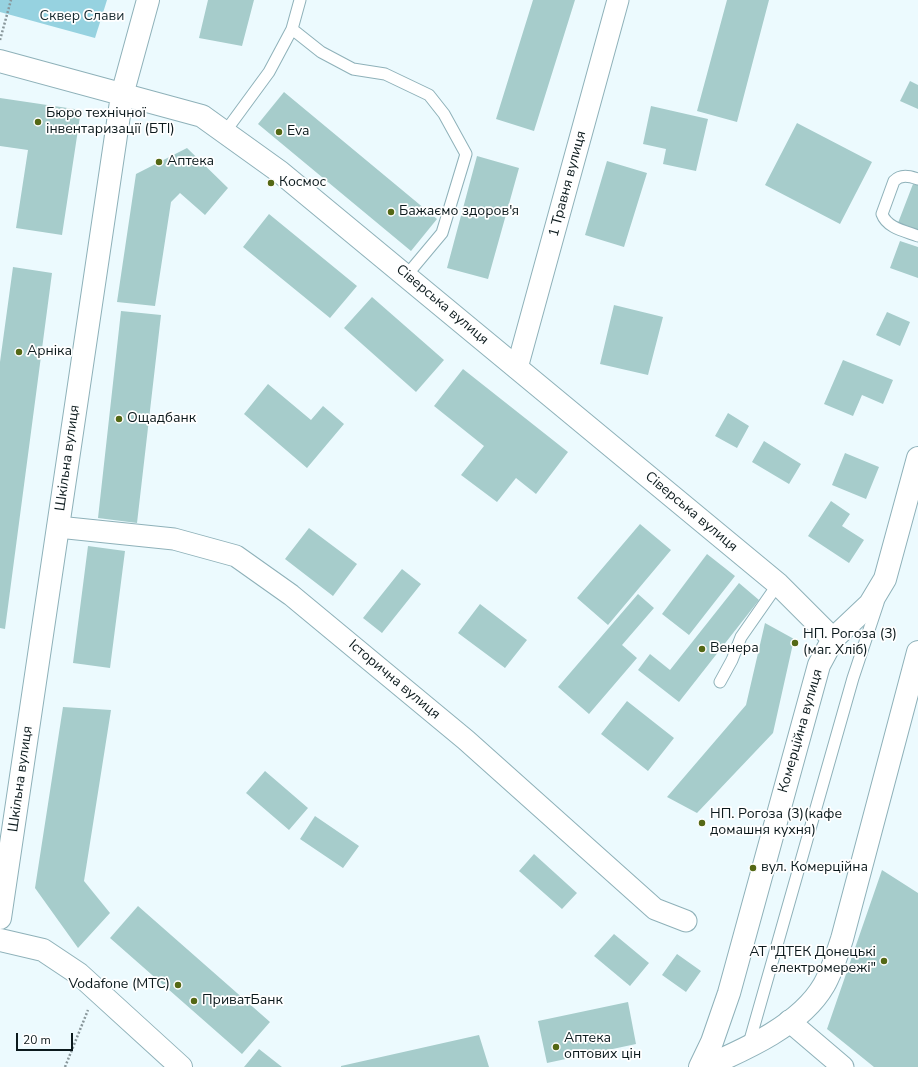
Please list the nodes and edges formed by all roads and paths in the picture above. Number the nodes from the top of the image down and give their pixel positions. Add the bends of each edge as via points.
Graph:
1 (11, 0) edge
2 (148, 0) edge
3 (300, 0) edge
4 (618, 0) edge
5 (292, 29) junction
6 (0, 40) edge
7 (0, 61) edge
8 (122, 95) junction
9 (225, 132) junction
10 (918, 179) edge
11 (918, 236) edge
12 (406, 276) junction
13 (517, 368) junction
14 (918, 458) edge
15 (58, 527) junction
16 (885, 579) junction
17 (778, 584) junction
18 (833, 639) junction
19 (918, 652) edge
20 (720, 682) dead end
21 (0, 918) edge
22 (686, 921) dead end
23 (0, 940) edge
24 (96, 990) junction
25 (789, 1022) junction
26 (748, 1048) junction
27 (65, 1067) edge
28 (181, 1067) edge
29 (700, 1067) edge
30 (705, 1067) edge
31 (843, 1067) edge

1 - 6 path
2 - 8 street, Шкільна вулиця
3 - 5 lane
4 - 13 street, 1 Травня вулиця
5 - 9 lane via 269,72
5 - 12 lane via 322,52 353,69 385,74 430,95 444,114 466,154 442,233
7 - 8 street, Сіверська вулиця
8 - 9 street, Сіверська вулиця via 202,116
8 - 15 street, Шкільна вулиця
9 - 12 street, Сіверська вулиця via 280,172
10 - 11 lane via 907,176 897,178 882,214 891,225
12 - 13 street, Сіверська вулиця
13 - 17 street, Сіверська вулиця
14 - 16 street, Комерційна вулиця
15 - 21 street, Шкільна вулиця
15 - 22 street, Історична вулиця via 174,539 236,556 291,595 466,740 655,909
16 - 18 street, Комерційна вулиця via 870,604
16 - 26 lane via 853,678
17 - 18 street, Сіверська вулиця
17 - 20 lane via 741,637
18 - 29 street, Комерційна вулиця via 815,678 729,993 712,1042
19 - 25 street via 834,964 814,1000
23 - 24 street via 43,950
24 - 27 path
24 - 28 street
25 - 26 street
25 - 31 street
26 - 30 street

